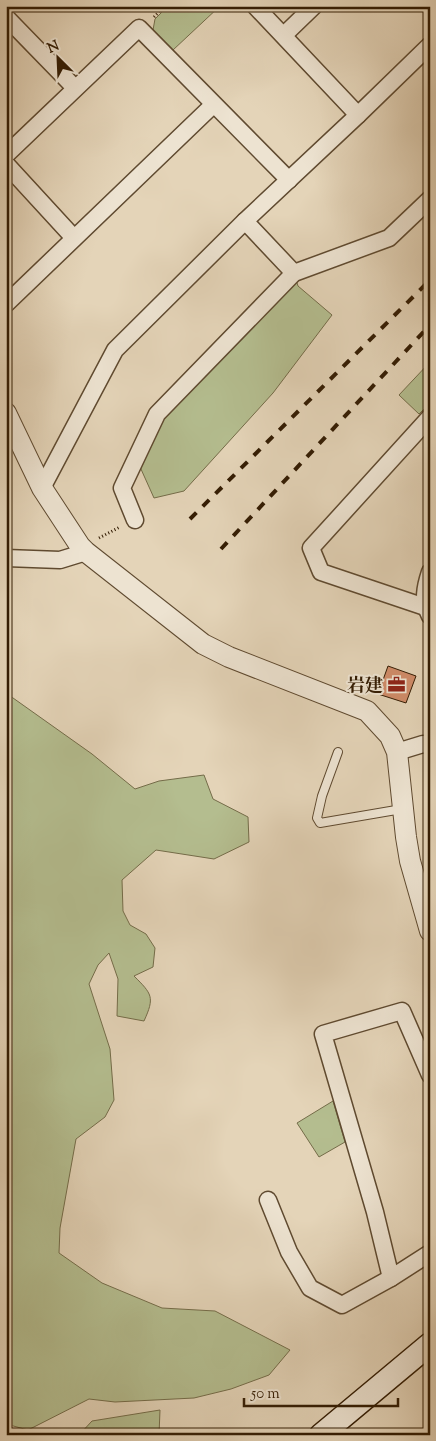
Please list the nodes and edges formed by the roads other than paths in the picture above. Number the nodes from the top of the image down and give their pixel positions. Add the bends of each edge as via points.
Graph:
1 (256, 6) edge
2 (314, 6) edge
3 (6, 17) edge
4 (284, 35) junction
5 (430, 44) edge
6 (75, 88) junction
7 (213, 105) junction
8 (358, 115) junction
9 (6, 156) edge
10 (6, 164) edge
11 (289, 180) junction
12 (430, 199) edge
13 (245, 221) junction
14 (74, 238) junction
15 (294, 273) junction
16 (6, 304) edge
17 (6, 413) edge
18 (430, 417) edge
19 (42, 488) junction
20 (135, 520) road end
21 (83, 549) junction
22 (6, 558) edge
23 (430, 572) edge
24 (428, 612) edge
25 (430, 745) edge
26 (338, 752) dead end
27 (397, 752) junction
28 (403, 808) junction
29 (430, 931) edge
30 (430, 1074) edge
31 (268, 1200) dead end
32 (430, 1253) edge
33 (391, 1278) junction
34 (430, 1344) edge
35 (321, 1435) edge

1 - 4 street
2 - 4 street
3 - 6 street
4 - 8 street
5 - 8 street
6 - 7 street via 139,28
6 - 9 street
7 - 11 street
7 - 14 street
8 - 11 street
10 - 14 street
11 - 13 street
12 - 15 street via 389,238
13 - 15 street
13 - 19 street via 115,350
14 - 16 street
15 - 20 street via 158,414 122,488
17 - 19 street
18 - 24 street via 311,548 321,572
19 - 21 street
21 - 22 street via 60,560
21 - 27 street via 203,644 367,711 390,736
23 - 24 street via 425,587
25 - 27 street
26 - 28 lane via 322,796 317,818 320,824
27 - 28 street
28 - 29 street via 410,861
30 - 33 street via 402,1011 323,1034
31 - 33 street via 289,1252 310,1288 342,1305
32 - 33 street
34 - 35 main road

